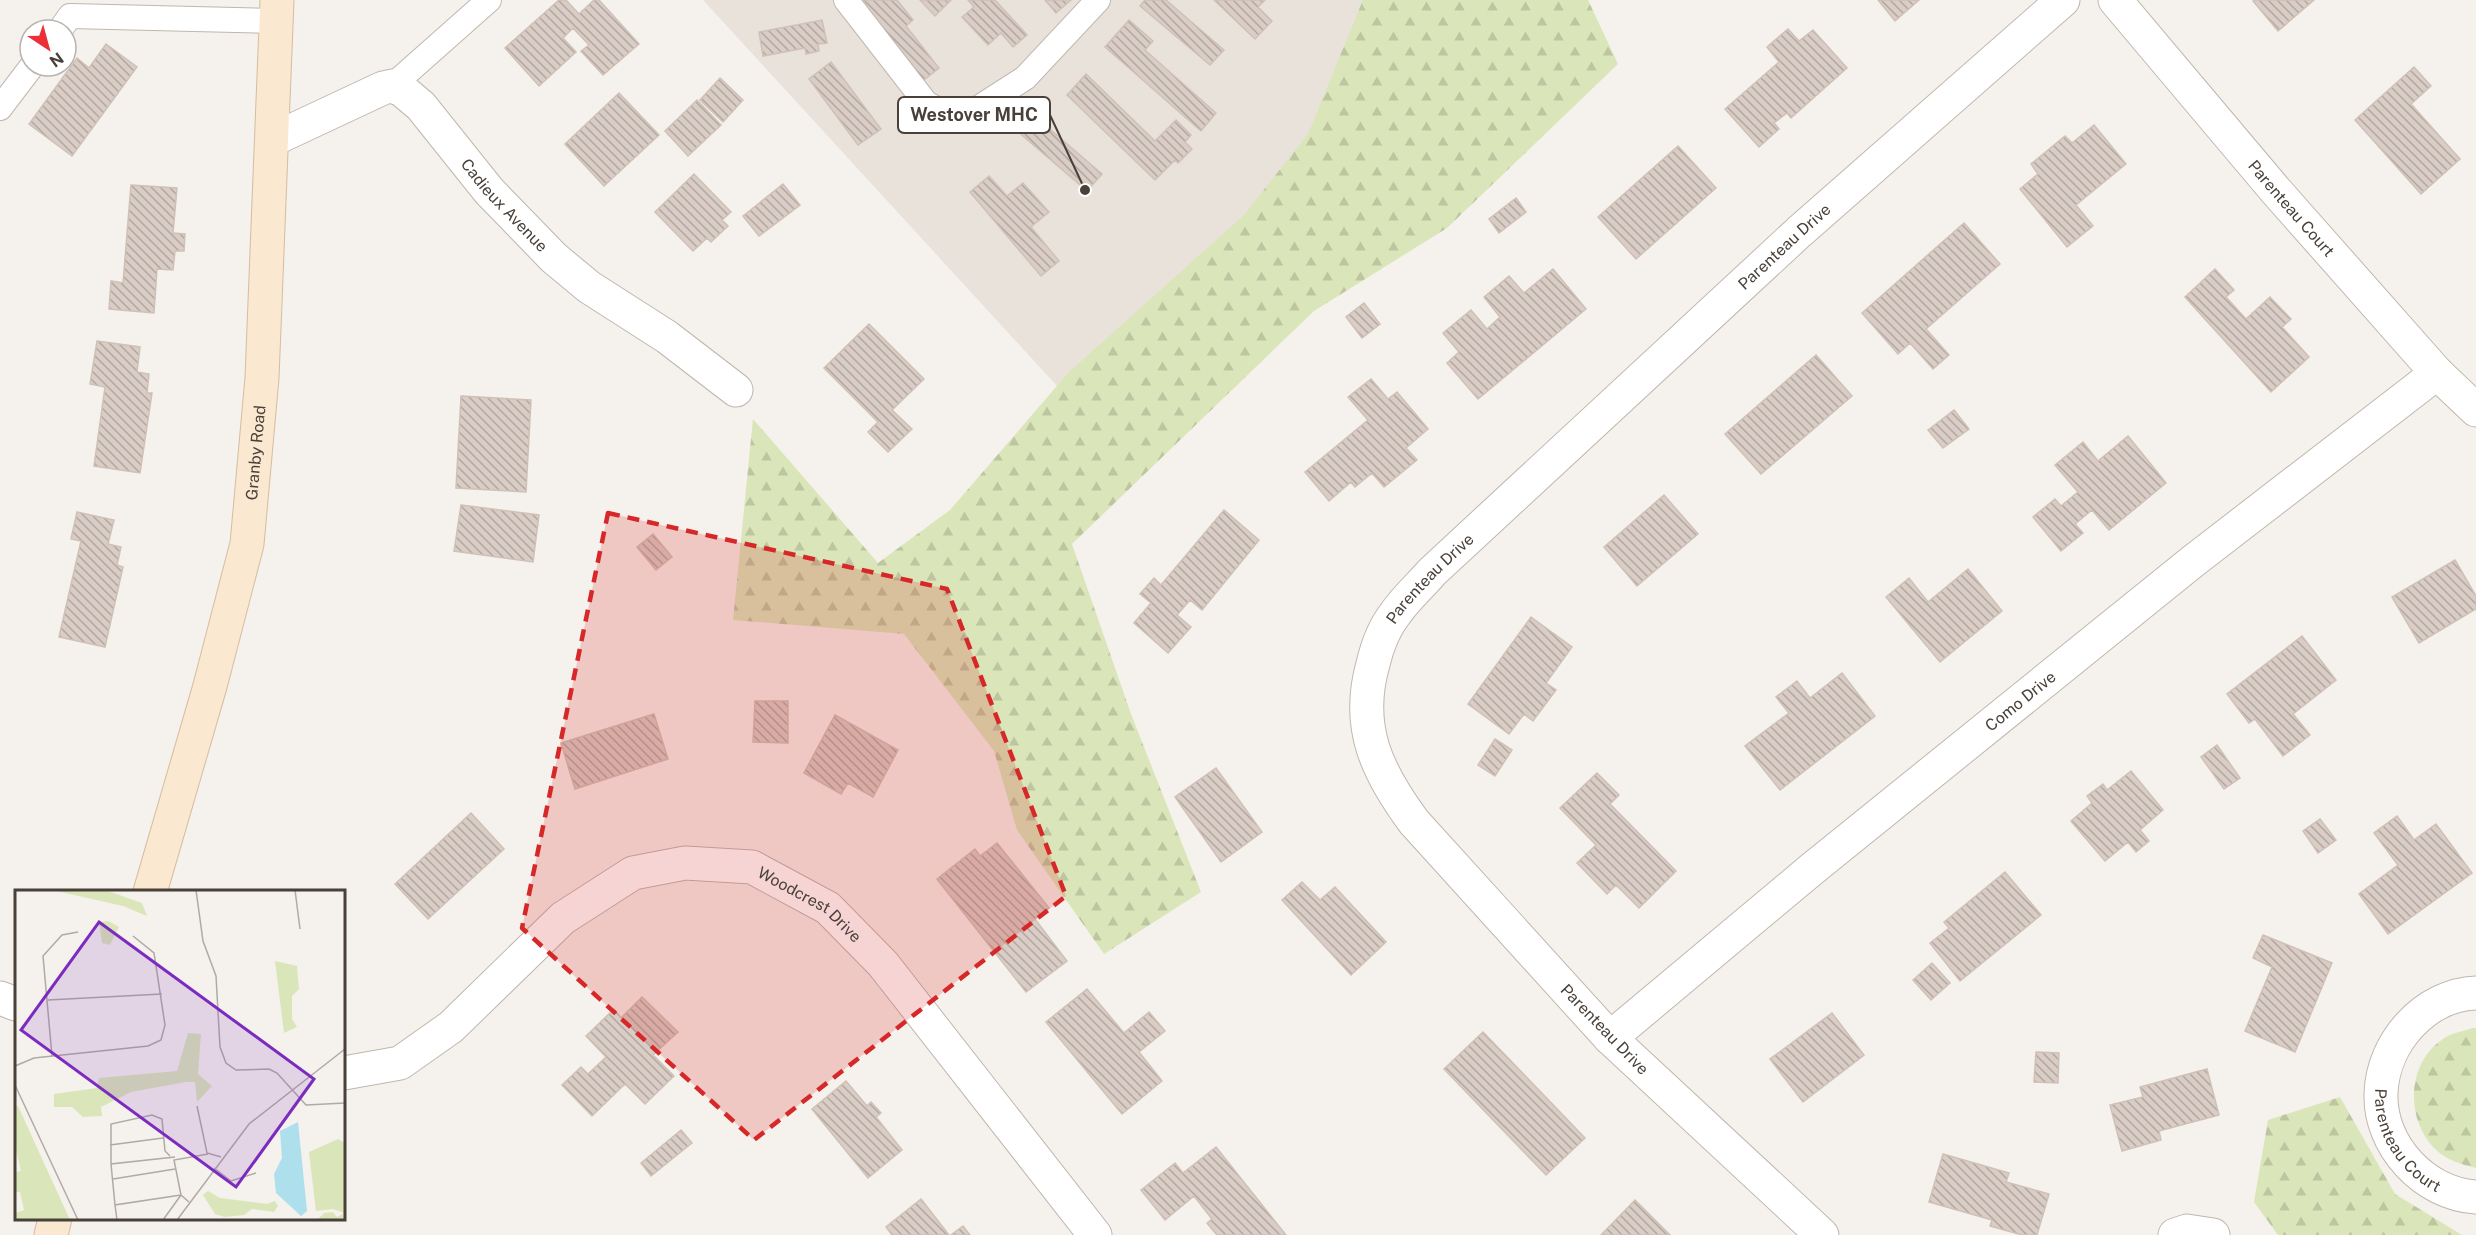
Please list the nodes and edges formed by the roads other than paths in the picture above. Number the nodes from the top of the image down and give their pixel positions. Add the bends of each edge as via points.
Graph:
1 (489, 0) edge
2 (846, 0) edge
3 (1098, 0) edge
4 (2063, 0) edge
5 (2115, 0) edge
6 (277, 10) edge
7 (69, 18) edge
8 (23, 78) edge
9 (392, 86) junction
10 (0, 108) edge
11 (272, 140) junction
12 (2437, 373) junction
13 (736, 390) dead end
14 (2476, 410) edge
15 (150, 890) edge
16 (2476, 993) edge
17 (0, 998) edge
18 (15, 1004) edge
19 (1610, 1038) junction
20 (345, 1073) edge
21 (2476, 1197) edge
22 (55, 1220) edge
23 (51, 1235) edge
24 (1095, 1235) edge
25 (1822, 1235) edge
26 (2175, 1235) edge
27 (2213, 1235) edge

1 - 9 lane
2 - 3 lane via 926,103 948,115 975,111 1025,78
4 - 19 street, Parenteau Drive via 1799,232 1432,572 1394,614 1378,645 1367,685 1366,724 1376,761 1393,794
5 - 12 street, Parenteau Court
6 - 7 lane
6 - 11 main road, Granby Road
8 - 10 lane
9 - 11 street
9 - 13 street, Cadieux Avenue via 412,98 435,121 489,191 554,258
11 - 15 main road, Granby Road via 262,378 247,544
12 - 14 street, Parenteau Court
12 - 19 street, Como Drive via 2192,562
16 - 21 street, Parenteau Court via 2464,993 2432,1005 2406,1028 2388,1058 2381,1093 2386,1128 2403,1159 2429,1182 2461,1196
17 - 18 street
19 - 25 street, Parenteau Drive
20 - 24 street, Woodcrest Drive via 400,1063 451,1027 563,918 633,873 685,863 752,867 828,908 883,964
22 - 23 main road
26 - 27 street via 2187,1231

